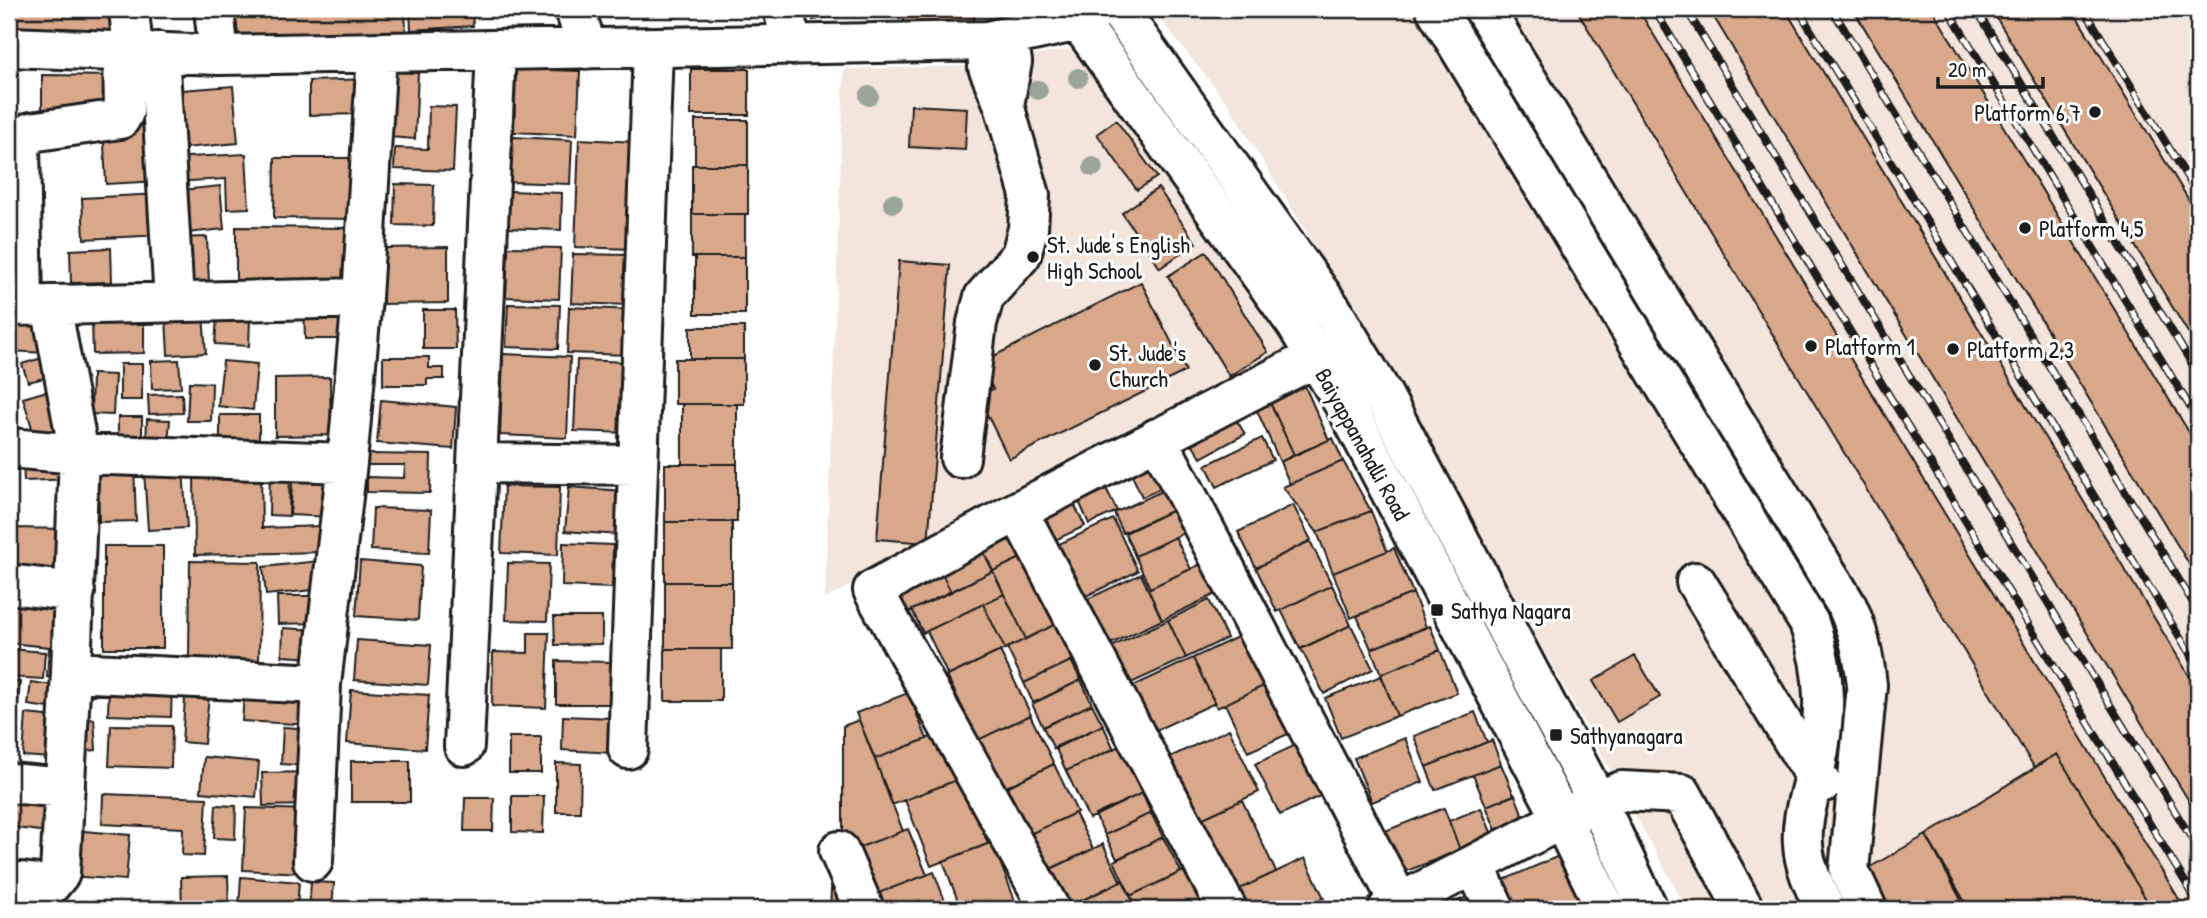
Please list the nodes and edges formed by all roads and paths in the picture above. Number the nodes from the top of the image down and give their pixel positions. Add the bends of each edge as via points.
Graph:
1 (129, 9) edge
2 (214, 9) edge
3 (575, 9) edge
4 (1118, 9) edge
5 (1436, 9) edge
6 (1082, 13) edge
7 (1488, 16) edge
8 (788, 27) edge
9 (997, 39) junction
10 (1458, 45) junction
11 (9, 47) edge
12 (653, 48) junction
13 (587, 49) junction
14 (138, 51) junction
15 (496, 51) junction
16 (377, 53) junction
17 (219, 55) junction
18 (1646, 275) junction
19 (1611, 295) junction
20 (362, 298) junction
21 (174, 301) junction
22 (28, 305) edge
23 (1315, 357) junction
24 (1157, 438) junction
25 (9, 448) edge
26 (79, 454) junction
27 (960, 458) dead end
28 (347, 463) junction
29 (477, 463) junction
30 (638, 465) junction
31 (1018, 511) junction
32 (1794, 518) junction
33 (1759, 540) junction
34 (1696, 582) dead end
35 (9, 584) edge
36 (75, 592) junction
37 (71, 672) junction
38 (321, 684) junction
39 (464, 746) dead end
40 (628, 749) dead end
41 (1814, 775) junction
42 (9, 783) edge
43 (65, 788) junction
44 (1597, 800) junction
45 (1853, 814) junction
46 (1562, 819) junction
47 (839, 851) dead end
48 (313, 861) dead end
49 (1475, 866) junction
50 (9, 881) edge
51 (1394, 906) edge
52 (864, 909) edge
53 (1050, 909) edge
54 (1227, 909) edge
55 (1494, 909) edge
56 (1606, 909) edge
57 (1648, 909) edge
58 (1744, 909) edge
59 (1825, 909) edge
60 (1867, 909) edge

1 - 14 street
2 - 17 street
3 - 13 street
4 - 44 street, Baiyappanahalli Road via 1332,310 1384,397
5 - 10 street
6 - 9 street
6 - 23 street, Baiyappanahalli Road
7 - 10 street
7 - 18 street
8 - 9 street
8 - 12 street
9 - 27 street via 1013,62 1004,105 1030,195 1028,229 1021,255 984,297
10 - 19 street
11 - 14 street
12 - 13 street
12 - 30 street
13 - 15 street
14 - 17 street
14 - 21 street
14 - 22 street via 120,119 31,132 20,146
15 - 16 street
15 - 29 street
16 - 17 street
16 - 20 street
18 - 19 street
18 - 32 street
19 - 33 street
20 - 21 street
20 - 28 street
21 - 22 street
22 - 26 street
23 - 24 street
23 - 46 street, Baiyappanahalli Road
24 - 31 street
24 - 51 street
25 - 26 street
26 - 28 street
26 - 36 street
28 - 38 street
29 - 30 street
29 - 39 street
30 - 40 street
31 - 53 street via 873,590
31 - 54 street
32 - 33 street
32 - 45 street via 1847,606 1864,655 1867,685
33 - 41 street via 1809,623 1821,659 1823,733
34 - 41 street
35 - 36 street
36 - 37 street
37 - 38 street
37 - 43 street
38 - 48 street
41 - 45 street
41 - 59 street via 1804,815 1803,844 1808,873
42 - 43 street
43 - 50 street via 59,876 47,885
44 - 46 street
44 - 57 street, Baiyappanahalli Road
44 - 58 street via 1622,791 1682,793
45 - 60 street via 1849,870
46 - 49 street
46 - 56 street, Baiyappanahalli Road
47 - 52 street
49 - 51 street
49 - 55 street

